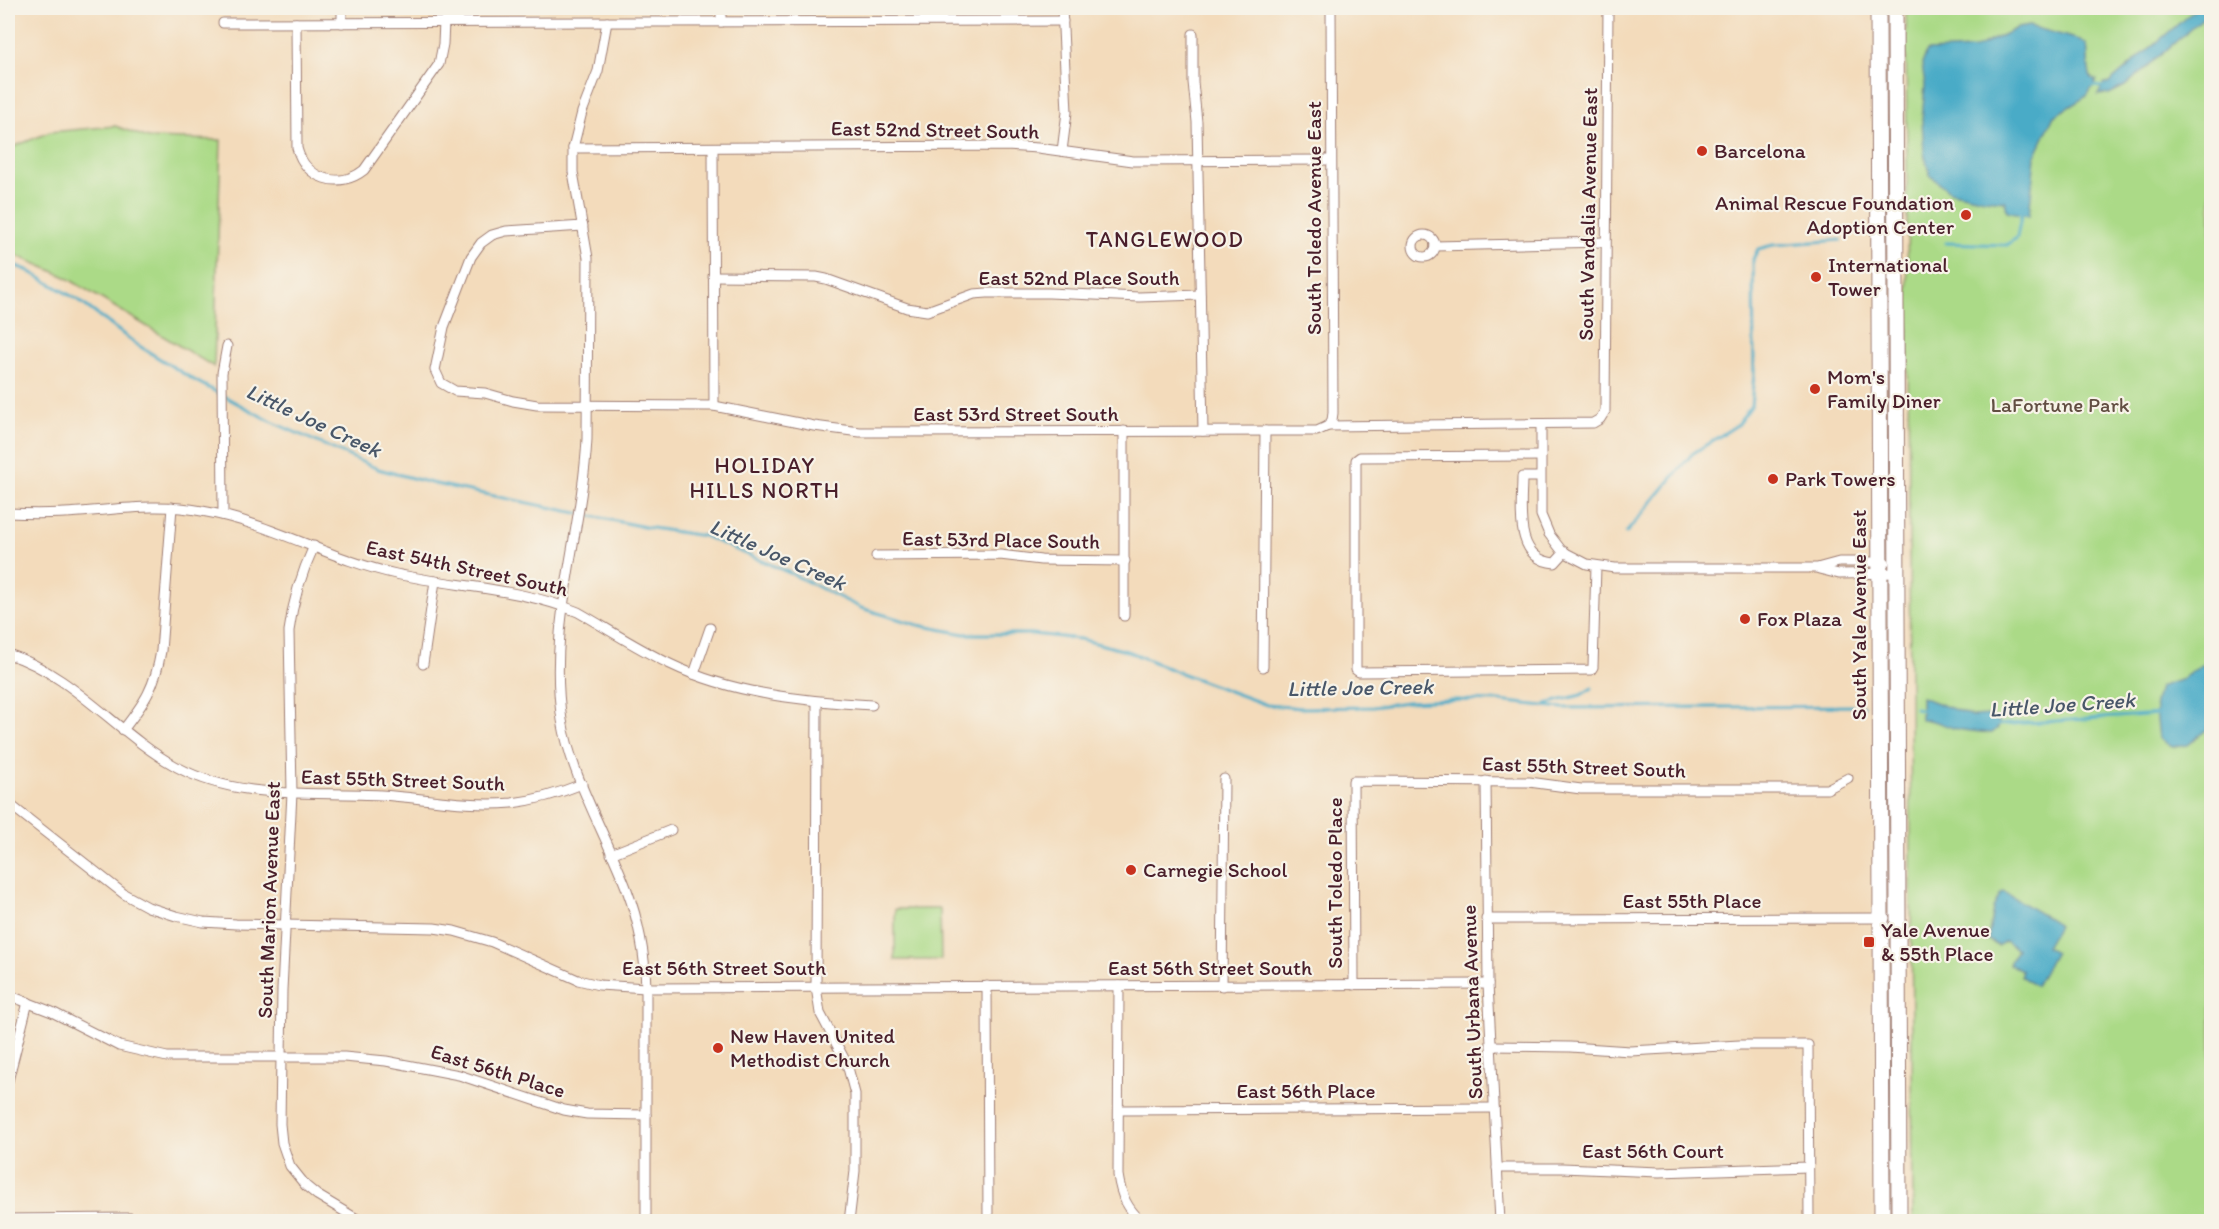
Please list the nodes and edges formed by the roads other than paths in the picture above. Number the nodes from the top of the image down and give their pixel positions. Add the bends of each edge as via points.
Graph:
1 (342, 8) edge
2 (721, 8) edge
3 (1062, 8) edge
4 (1331, 8) edge
5 (1608, 8) edge
6 (1878, 8) edge
7 (1895, 8) edge
8 (1063, 21) junction
9 (444, 22) junction
10 (607, 22) junction
11 (721, 22) junction
12 (223, 23) dead end
13 (296, 23) junction
14 (342, 23) junction
15 (1193, 34) dead end
16 (573, 148) junction
17 (713, 148) junction
18 (1062, 151) junction
19 (1198, 160) junction
20 (1331, 160) junction
21 (583, 226) junction
22 (1605, 242) junction
23 (1435, 246) dead end
24 (713, 276) junction
25 (1200, 295) junction
26 (227, 346) dead end
27 (586, 406) junction
28 (714, 406) junction
29 (1600, 419) joint
30 (1541, 424) junction
31 (1328, 426) junction
32 (1124, 431) junction
33 (1203, 431) junction
34 (1265, 431) junction
35 (1541, 456) junction
36 (1540, 477) junction
37 (172, 507) junction
38 (8, 513) edge
39 (223, 515) junction
40 (314, 546) junction
41 (1565, 552) junction
42 (876, 555) dead end
43 (1125, 561) junction
44 (1596, 566) junction
45 (1880, 567) junction
46 (1897, 567) junction
47 (435, 581) junction
48 (562, 605) junction
49 (1124, 616) dead end
50 (710, 628) dead end
51 (8, 654) edge
52 (423, 664) dead end
53 (1263, 667) dead end
54 (694, 674) junction
55 (817, 702) junction
56 (872, 705) dead end
57 (123, 730) junction
58 (1848, 778) dead end
59 (1224, 779) dead end
60 (1353, 781) joint
61 (1486, 781) junction
62 (582, 784) junction
63 (292, 793) junction
64 (8, 803) edge
65 (670, 830) dead end
66 (612, 854) junction
67 (1881, 918) junction
68 (1898, 918) junction
69 (1486, 919) junction
70 (286, 924) junction
71 (1488, 984) junction
72 (1354, 985) junction
73 (987, 986) junction
74 (1119, 986) junction
75 (1222, 986) junction
76 (816, 987) junction
77 (646, 988) junction
78 (8, 995) edge
79 (28, 1002) junction
80 (1491, 1046) junction
81 (282, 1058) junction
82 (8, 1081) edge
83 (1494, 1108) junction
84 (1119, 1110) junction
85 (646, 1115) junction
86 (1808, 1167) junction
87 (1497, 1168) junction
88 (8, 1219) edge
89 (142, 1221) edge
90 (362, 1221) edge
91 (646, 1221) edge
92 (849, 1221) edge
93 (988, 1221) edge
94 (1142, 1221) edge
95 (1500, 1221) edge
96 (1809, 1221) edge
97 (1882, 1221) edge
98 (1899, 1221) edge

1 - 14 street
2 - 11 street
3 - 8 street
4 - 20 street, South Toledo Avenue East
5 - 22 street, South Vandalia Avenue East
6 - 45 main road, South Yale Avenue East
7 - 46 main road, South Yale Avenue East
8 - 11 street
8 - 18 street via 1067,112
9 - 10 street
9 - 13 street via 442,54 430,79 364,170 339,181 312,172 297,148
9 - 14 street
10 - 11 street
10 - 16 street via 598,71
12 - 13 street
13 - 14 street
15 - 19 street
16 - 17 street, East 52nd Street South
16 - 21 street via 573,172
17 - 18 street, East 52nd Street South via 985,146
17 - 24 street
18 - 19 street, East 52nd Street South via 1133,161
19 - 20 street, East 52nd Street South
19 - 25 street
20 - 31 street, South Toledo Avenue East via 1333,413
21 - 27 street via 588,267
21 - 27 street, East 53rd Street South via 506,231 481,243 471,257 444,327 435,370 438,379 455,391 485,393 524,404
22 - 23 street
22 - 29 street, South Vandalia Avenue East via 1605,411
24 - 25 street, East 52nd Place South via 816,277 927,311 987,293
24 - 28 street
25 - 33 street
26 - 39 street via 222,373
27 - 28 street, East 53rd Street South
27 - 48 street via 582,488
28 - 32 street, East 53rd Street South via 861,432
29 - 30 street, East 53rd Street South via 1593,423
30 - 31 street, East 53rd Street South
30 - 35 street
31 - 34 street, East 53rd Street South via 1317,431
32 - 33 street, East 53rd Street South
32 - 43 street
33 - 34 street, East 53rd Street South
34 - 53 street
35 - 36 street
35 - 44 street via 1356,460 1356,670 1591,670
36 - 41 street via 1541,515 1549,534
36 - 41 street via 1522,477 1525,543 1545,562 1555,564
37 - 38 street, East 54th Street South
37 - 39 street, East 54th Street South
37 - 57 street via 158,670 149,694
39 - 40 street, East 54th Street South
40 - 47 street, East 54th Street South via 385,572
40 - 63 street, South Marion Avenue East via 300,576 289,631
41 - 44 street
42 - 43 street, East 53rd Place South
43 - 49 street
44 - 45 street via 1817,568 1839,562
45 - 46 street
45 - 67 main road, South Yale Avenue East
46 - 68 main road, South Yale Avenue East
47 - 48 street, East 54th Street South
47 - 52 street
48 - 54 street, East 54th Street South
48 - 62 street via 558,692 569,749
50 - 54 street
51 - 57 street, East 55th Street South via 69,686
54 - 55 street, East 54th Street South via 736,688
55 - 56 street, East 54th Street South
55 - 76 street
57 - 63 street, East 55th Street South via 156,755 206,780 248,790
58 - 61 street, East 55th Street South via 1827,789 1581,789
59 - 75 street
60 - 61 street, East 55th Street South
60 - 72 street, South Toledo Place
61 - 69 street, South Urbana Avenue
62 - 63 street, East 55th Street South via 540,798 487,804 363,794
62 - 66 street
63 - 70 street, South Marion Avenue East
64 - 70 street, East 56th Street South via 124,894 148,907 203,922
65 - 66 street
66 - 77 street via 641,934
67 - 68 street, East 55th Place
67 - 69 street, East 55th Place
67 - 97 main road, South Yale Avenue East
68 - 98 main road, South Yale Avenue East
69 - 71 street, South Urbana Avenue
70 - 77 street, East 56th Street South via 415,926 454,931 492,942 578,980
70 - 81 street, South Marion Avenue East
71 - 72 street, East 56th Street South
71 - 80 street, South Urbana Avenue
72 - 75 street, East 56th Street South
73 - 74 street, East 56th Street South
73 - 76 street, East 56th Street South
73 - 93 street
74 - 75 street, East 56th Street South
74 - 84 street
76 - 77 street, East 56th Street South
76 - 92 street via 820,1013 847,1064 855,1094 855,1171
77 - 85 street
78 - 79 street, East 56th Place
79 - 81 street, East 56th Place via 119,1046 144,1053 191,1059
79 - 82 street
80 - 83 street, South Urbana Avenue
80 - 86 street via 1630,1051 1808,1045
81 - 85 street, East 56th Place via 344,1058 423,1067 564,1110
81 - 90 street, South Marion Avenue East via 280,1124 290,1166 317,1195
83 - 84 street, East 56th Place
83 - 87 street, South Urbana Avenue
84 - 94 street via 1120,1190 1125,1203
85 - 91 street
86 - 87 street, East 56th Court via 1659,1172
86 - 96 street
87 - 95 street, South Urbana Avenue
88 - 89 street

